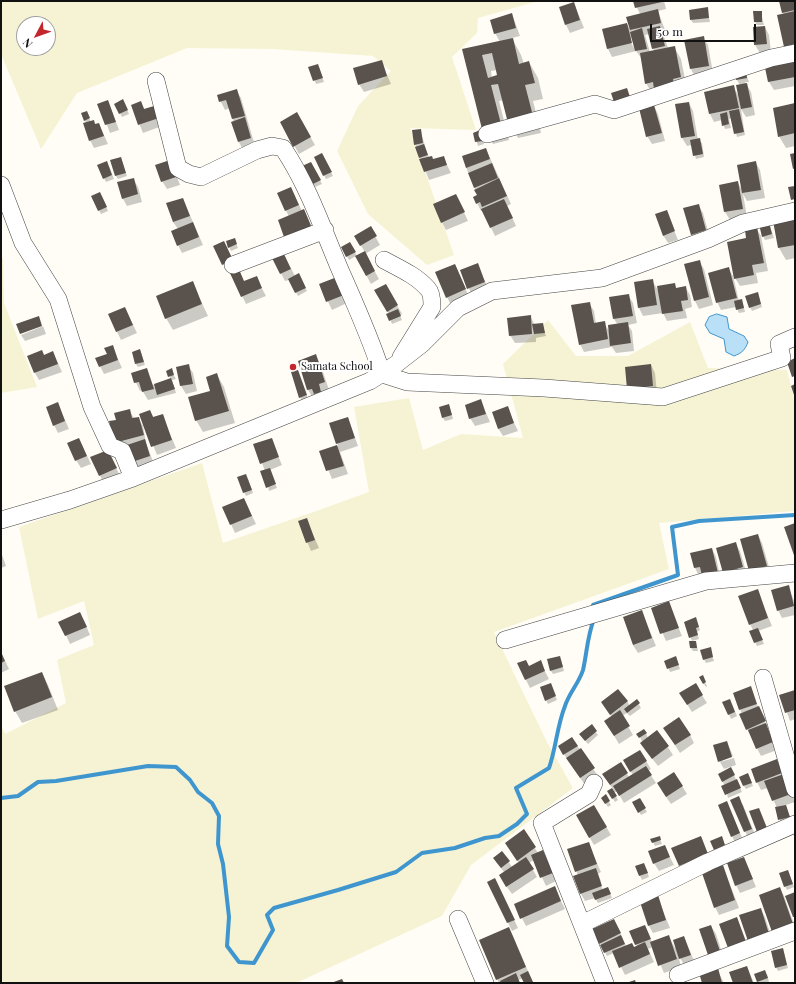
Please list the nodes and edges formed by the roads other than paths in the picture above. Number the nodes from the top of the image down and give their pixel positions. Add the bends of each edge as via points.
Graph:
1 (795, 53) edge
2 (156, 80) dead end
3 (487, 134) dead end
4 (1, 185) edge
5 (795, 211) edge
6 (324, 230) junction
7 (384, 260) dead end
8 (233, 266) dead end
9 (795, 338) edge
10 (389, 370) junction
11 (133, 478) junction
12 (1, 520) edge
13 (795, 573) edge
14 (505, 640) dead end
15 (763, 678) dead end
16 (594, 783) dead end
17 (795, 789) edge
18 (795, 824) edge
19 (458, 919) dead end
20 (582, 924) junction
21 (795, 931) edge
22 (678, 975) dead end
23 (485, 983) edge
24 (605, 983) edge

1 - 3 street via 771,58 614,110 595,104
2 - 6 street via 178,168 201,177 257,150 272,146 284,148 304,181
4 - 11 street via 23,242 58,299 92,407 110,446 122,451
5 - 10 street via 743,223 695,244 602,278 492,291 458,308 422,344
6 - 8 street
6 - 10 street via 373,343
7 - 10 street via 406,272 429,290 432,299 432,307
9 - 10 street via 779,344 782,358 663,397 544,388 407,382
10 - 11 street via 334,396
11 - 12 street
13 - 14 street via 706,581
15 - 17 street
16 - 20 street via 589,794 542,823
18 - 20 street via 708,862
19 - 23 street
20 - 24 street
21 - 22 street

